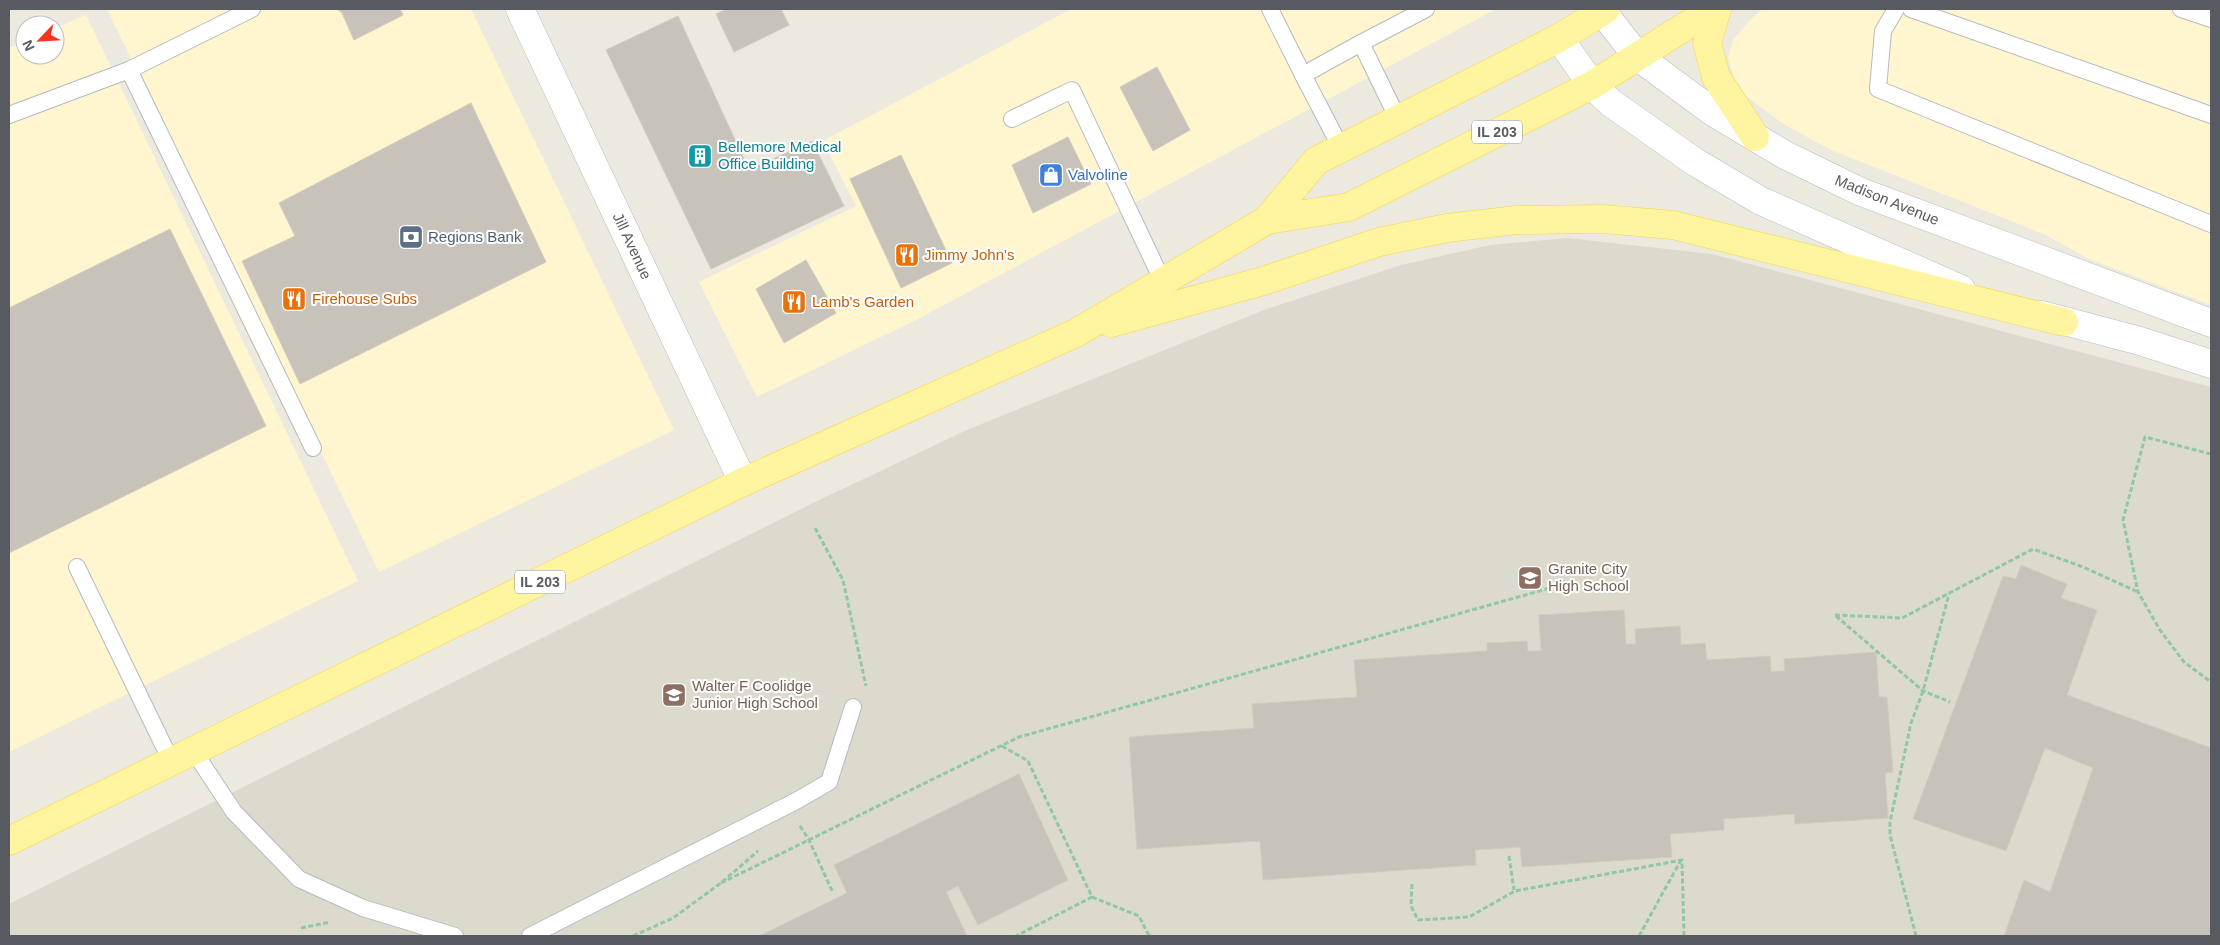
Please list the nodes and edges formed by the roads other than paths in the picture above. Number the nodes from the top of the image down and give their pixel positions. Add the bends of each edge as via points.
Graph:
1 (252, 9) edge
2 (1270, 9) edge
3 (1426, 9) edge
4 (1603, 9) edge
5 (1713, 9) edge
6 (1717, 9) edge
7 (1896, 9) edge
8 (1911, 9) edge
9 (2181, 9) edge
10 (524, 10) edge
11 (2211, 19) edge
12 (1559, 38) junction
13 (1361, 43) junction
14 (1637, 56) junction
15 (129, 70) junction
16 (1303, 75) junction
17 (1592, 85) junction
18 (9, 115) edge
19 (2211, 115) edge
20 (1012, 119) dead end
21 (1398, 119) junction
22 (1755, 137) junction
23 (1341, 148) junction
24 (1267, 220) junction
25 (2211, 224) edge
26 (1163, 282) junction
27 (2064, 322) junction
28 (2211, 323) edge
29 (1076, 333) junction
30 (2211, 364) edge
31 (313, 448) dead end
32 (743, 482) junction
33 (77, 567) dead end
34 (852, 708) dead end
35 (182, 756) junction
36 (9, 841) edge
37 (455, 936) edge
38 (530, 936) edge

1 - 15 lane
2 - 16 lane
3 - 13 lane
4 - 12 main road, IL 203
4 - 14 main road, Madison Avenue
5 - 14 main road, IL 203
6 - 22 main road via 1707,43 1716,77
7 - 25 lane via 1883,31 1878,89
8 - 19 lane
9 - 11 lane
10 - 32 main road, Jill Avenue
12 - 17 main road
12 - 21 main road, IL 203
13 - 16 lane
13 - 21 lane
14 - 17 main road, IL 203
14 - 22 main road, Madison Avenue via 1713,112
15 - 18 lane
15 - 31 lane
16 - 23 lane
17 - 24 main road, IL 203 via 1349,207
17 - 27 main road via 1695,162 1761,201 1966,291
20 - 26 lane via 1072,90
21 - 23 main road, IL 203
22 - 28 main road, Madison Avenue via 1861,192
23 - 24 main road, IL 203 via 1316,161
24 - 26 main road, IL 203
26 - 29 main road, IL 203
27 - 29 main road via 1673,225 1604,219 1516,220 1448,228 1379,242 1263,281
27 - 30 main road via 2140,341
29 - 32 main road, IL 203
32 - 35 main road, IL 203
33 - 35 lane
34 - 38 lane via 829,782
35 - 36 main road, IL 203
35 - 37 lane via 298,879 363,908

